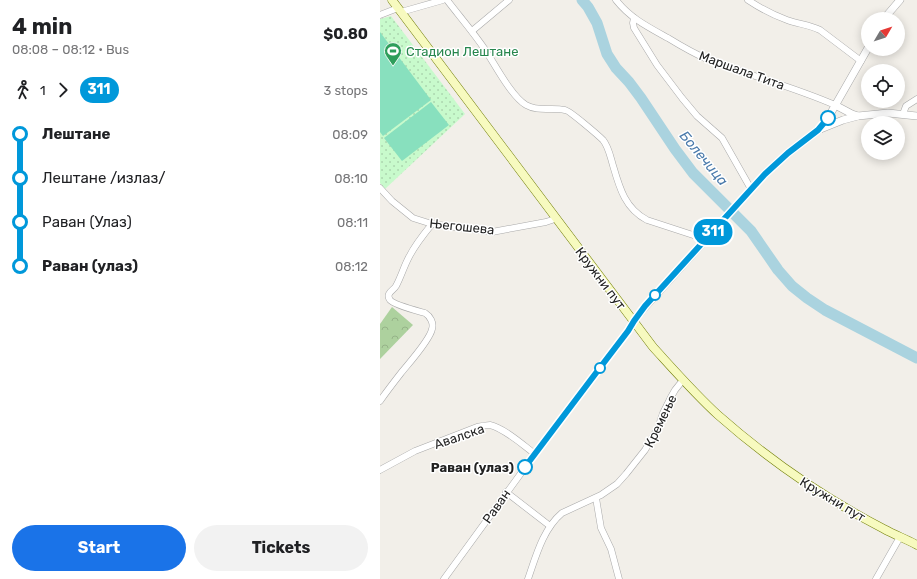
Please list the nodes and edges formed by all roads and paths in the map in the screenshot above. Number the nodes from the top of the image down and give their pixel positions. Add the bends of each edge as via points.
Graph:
1 (392, 0) edge
2 (443, 0) edge
3 (447, 0) edge
4 (509, 0) edge
5 (616, 0) edge
6 (748, 0) edge
7 (900, 0) edge
8 (400, 10) junction
9 (890, 12) edge
10 (380, 16) edge
11 (634, 18) junction
12 (472, 31) junction
13 (863, 56) edge
14 (860, 61) junction
15 (917, 98) edge
16 (835, 105) junction
17 (903, 114) junction
18 (858, 116) junction
19 (917, 116) edge
20 (818, 130) junction
21 (380, 188) edge
22 (751, 189) junction
23 (555, 217) junction
24 (432, 224) junction
25 (703, 242) junction
26 (634, 321) junction
27 (683, 380) junction
28 (380, 401) edge
29 (534, 454) junction
30 (380, 470) edge
31 (506, 492) junction
32 (596, 498) junction
33 (550, 526) junction
34 (900, 536) junction
35 (917, 545) edge
36 (444, 579) edge
37 (528, 579) edge
38 (619, 579) edge
39 (876, 579) edge

1 - 8 main road, Кружни пут
2 - 8 street
3 - 12 street
4 - 12 street
5 - 11 street, Маршала Тита
6 - 14 street via 787,20 820,30
7 - 9 street
8 - 10 street
8 - 23 main road, Кружни пут
11 - 16 street, Маршала Тита via 709,60
11 - 22 street via 634,28 657,65 697,116 722,138
12 - 25 street via 512,90 526,105 568,110 604,141 622,194 632,209 642,217 696,236
13 - 14 street, Раван
14 - 16 street, Раван
15 - 17 street via 906,106
16 - 18 street
16 - 20 street, Раван
17 - 18 street
17 - 19 street
18 - 20 street, Раван
20 - 22 street, Раван via 788,153
21 - 24 street, Његошева via 413,218
22 - 25 street, Раван
23 - 24 street, Његошева via 546,222 492,232
23 - 26 main road, Кружни пут
24 - 28 street via 414,247 396,287 388,296 397,304 428,315 432,329 428,338
25 - 26 street, Раван
26 - 27 main road, Кружни пут
26 - 29 street, Раван
27 - 32 street, Кремење via 670,397 658,428 642,455 617,484
27 - 34 main road, Кружни пут via 717,414 792,473 849,510
29 - 30 street, Авалска via 506,433 494,426 486,425 415,451
29 - 31 street, Раван
31 - 33 street
31 - 36 street, Раван
32 - 33 street, Кремење via 562,513
32 - 38 street via 601,528 611,549
33 - 37 street, Кремење
34 - 35 main road, Кружни пут
34 - 39 street

